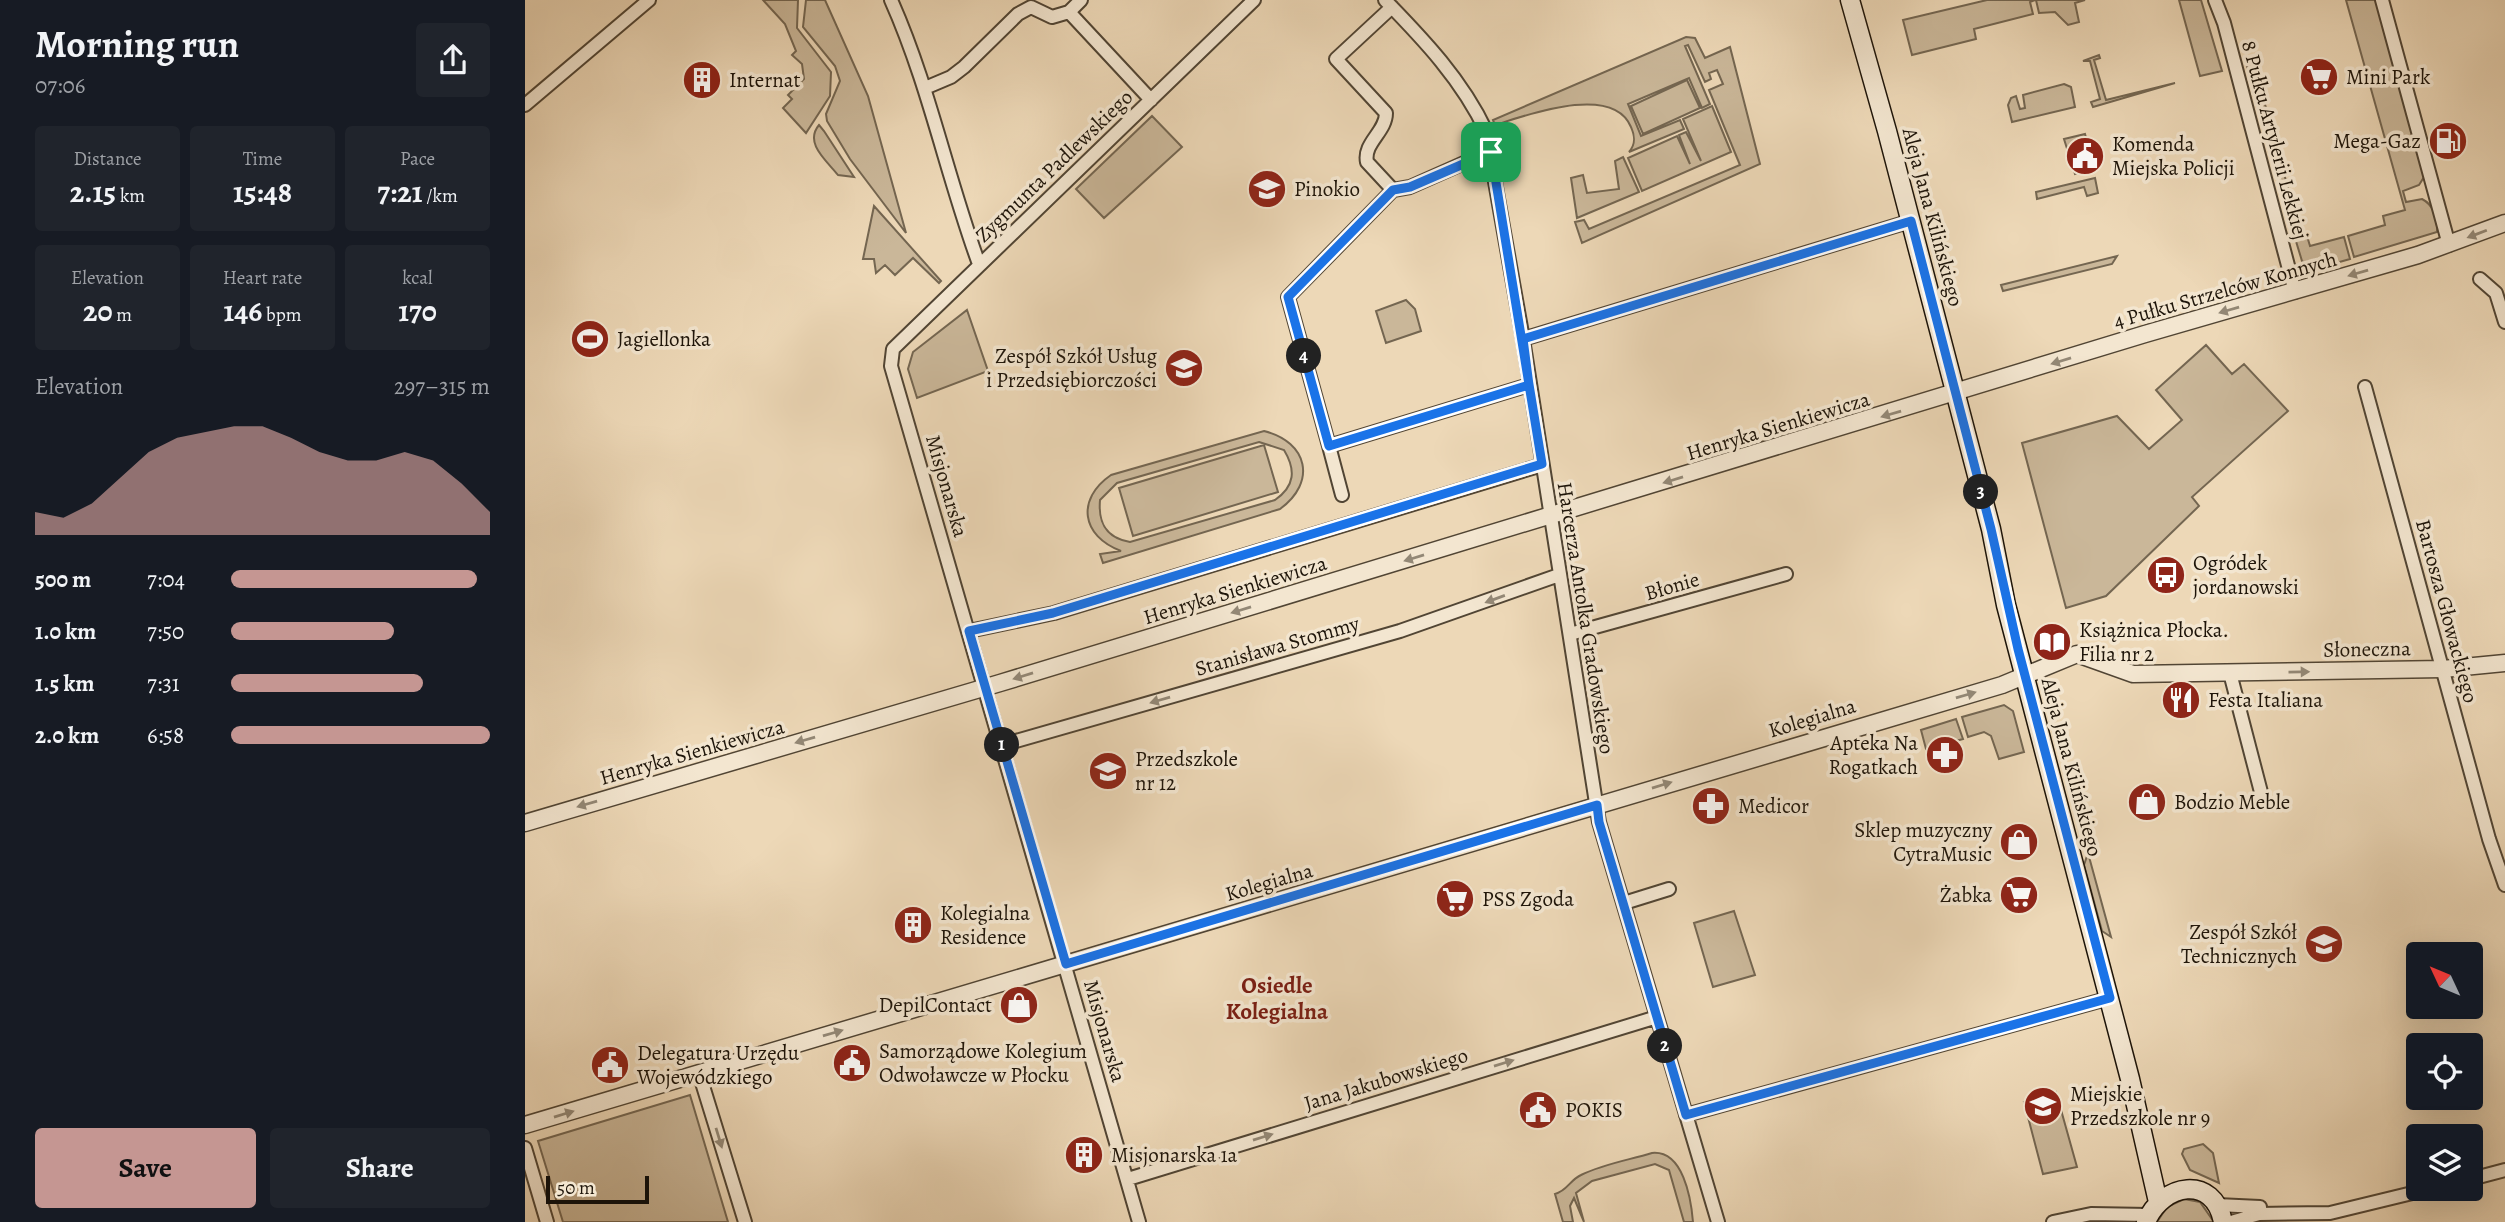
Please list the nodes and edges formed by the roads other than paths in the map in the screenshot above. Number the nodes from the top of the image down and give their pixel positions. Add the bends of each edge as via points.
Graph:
1 (649, 0) edge
2 (891, 0) edge
3 (1081, 0) edge
4 (1254, 0) edge
5 (1850, 0) edge
6 (2215, 0) edge
7 (2382, 0) edge
8 (1388, 4) edge
9 (1069, 12) junction
10 (925, 88) junction
11 (1151, 100) junction
12 (525, 105) edge
13 (1491, 152) junction
14 (1393, 190) junction
15 (1911, 221) junction
16 (2505, 223) edge
17 (2449, 245) junction
18 (979, 264) junction
19 (2480, 279) dead end
20 (2295, 292) junction
21 (2505, 322) edge
22 (1523, 339) junction
23 (891, 366) joint
24 (1529, 385) junction
25 (2365, 387) dead end
26 (1956, 394) junction
27 (1329, 446) junction
28 (1542, 464) junction
29 (1342, 495) dead end
30 (1550, 517) junction
31 (1786, 574) dead end
32 (1559, 575) junction
33 (969, 631) junction
34 (1570, 634) junction
35 (2077, 654) joint
36 (2505, 663) edge
37 (2443, 668) junction
38 (2231, 673) junction
39 (2025, 676) junction
40 (985, 687) junction
41 (1002, 745) junction
42 (2262, 796) dead end
43 (1597, 805) junction
44 (525, 822) edge
45 (2505, 884) edge
46 (1669, 889) dead end
47 (1624, 903) junction
48 (1066, 964) junction
49 (2110, 998) junction
50 (1657, 1017) junction
51 (699, 1073) junction
52 (1686, 1115) junction
53 (525, 1125) edge
54 (2145, 1138) junction
55 (525, 1149) edge
56 (2505, 1170) edge
57 (2483, 1176) edge
58 (1128, 1179) junction
59 (2182, 1189) junction
60 (2406, 1195) edge
61 (2151, 1213) edge
62 (2220, 1214) edge
63 (2286, 1216) edge
64 (2079, 1218) junction
65 (547, 1222) edge
66 (745, 1222) edge
67 (1139, 1222) edge
68 (1718, 1222) edge
69 (2053, 1222) edge
70 (2097, 1222) edge
71 (2231, 1222) edge

1 - 12 street
2 - 10 street
3 - 9 street
4 - 11 street, Zygmunta Padlewskiego
5 - 15 main road, Aleja Jana Kilińskiego
6 - 20 street, 8 Pułku Artylerii Lekkiej
7 - 17 street
8 - 13 street, Harcerza Antolka Gradowskiego via 1464,90 1486,131
8 - 14 street via 1336,59 1386,113 1366,156
9 - 10 street via 1052,17 1025,8 957,72
9 - 11 street
10 - 18 street via 958,211
11 - 18 street, Zygmunta Padlewskiego
13 - 14 street
13 - 22 street, Harcerza Antolka Gradowskiego
14 - 27 street via 1288,297
15 - 22 street
15 - 26 main road, Aleja Jana Kilińskiego
16 -> 17 street, 4 Pułku Strzelców Konnych
17 -> 20 street, 4 Pułku Strzelców Konnych
18 - 23 street, Zygmunta Padlewskiego via 893,349
19 - 21 street via 2496,293
20 -> 26 street, 4 Pułku Strzelców Konnych
22 - 24 street, Harcerza Antolka Gradowskiego
23 - 33 street, Misjonarska
24 - 27 street
24 - 28 street, Harcerza Antolka Gradowskiego
25 - 37 street, Bartosza Głowackiego
26 -> 30 street, Henryka Sienkiewicza
26 - 39 main road, Aleja Jana Kilińskiego
27 - 29 street
28 - 30 street, Harcerza Antolka Gradowskiego
28 - 33 street via 1053,613
30 - 32 street, Harcerza Antolka Gradowskiego
30 -> 40 street, Henryka Sienkiewicza
31 - 34 street, Błonie
32 - 34 street, Harcerza Antolka Gradowskiego
32 -> 41 street, Stanisława Stommy via 1400,631
33 - 40 street, Misjonarska
34 - 43 street, Harcerza Antolka Gradowskiego
35 - 38 street, Słoneczna via 2133,674
35 - 39 street, Kolegialna
36 - 37 street, Słoneczna
38 -> 37 street, Słoneczna
37 - 45 street, Bartosza Głowackiego
38 - 42 street
43 -> 39 street, Kolegialna
39 - 49 main road, Aleja Jana Kilińskiego
40 - 41 street, Misjonarska
40 -> 44 street, Henryka Sienkiewicza
41 - 48 street, Misjonarska
43 - 47 street, Harcerza Antolka Gradowskiego
43 - 48 street, Kolegialna
46 - 47 street
47 - 50 street, Harcerza Antolka Gradowskiego
51 -> 48 street, Kolegialna
48 - 58 street, Misjonarska
49 - 52 street
49 - 54 main road, Aleja Jana Kilińskiego
50 - 52 street, Harcerza Antolka Gradowskiego
58 -> 50 street, Jana Jakubowskiego
53 -> 51 street, Kolegialna
51 -> 66 street
52 - 68 street, Harcerza Antolka Gradowskiego
54 - 59 main road, Aleja Jana Kilińskiego via 2167,1175
54 - 61 main road, Aleja Jana Kilińskiego
55 - 65 street
56 - 57 street
58 - 67 street, Misjonarska
59 - 61 main road
59 - 62 main road via 2202,1193
60 - 63 street via 2330,1213
61 - 64 street
62 - 63 street via 2264,1207
63 - 71 street via 2247,1215
64 - 69 street
64 - 70 street

